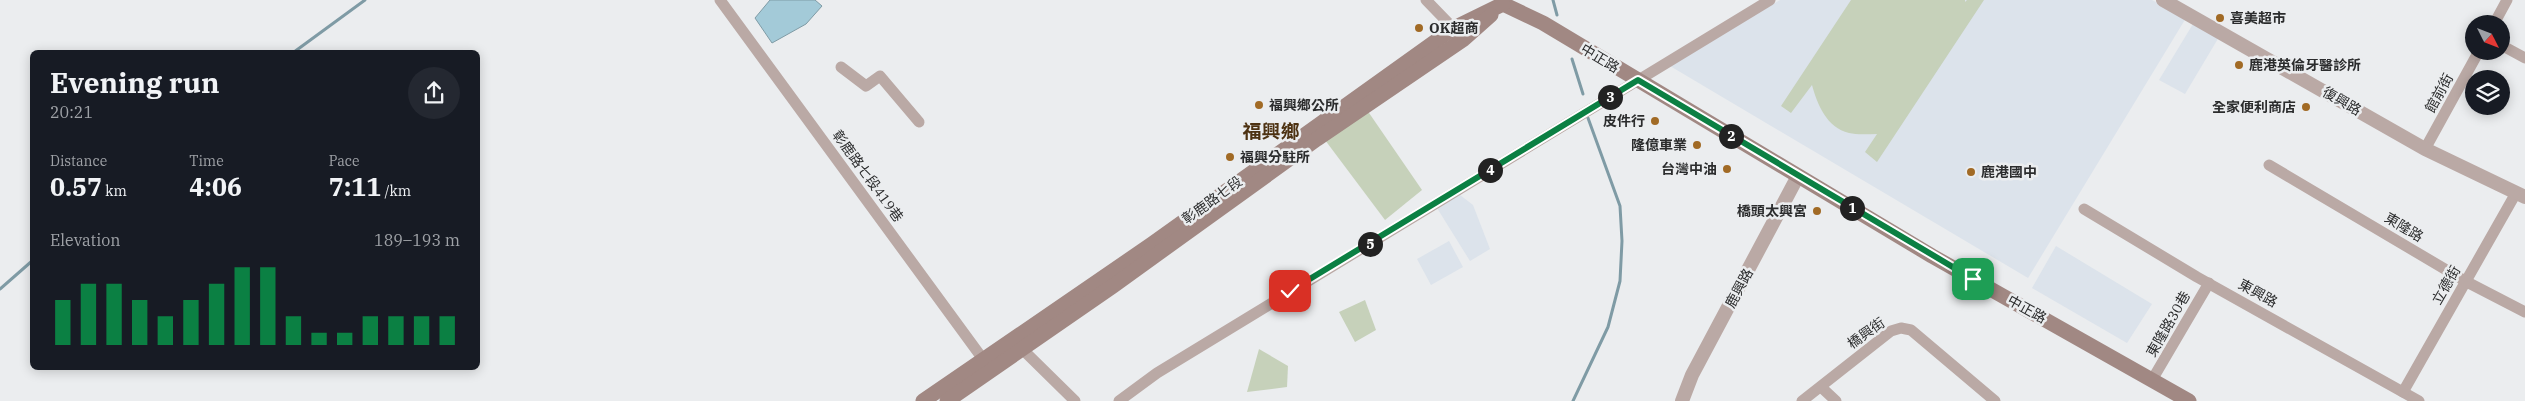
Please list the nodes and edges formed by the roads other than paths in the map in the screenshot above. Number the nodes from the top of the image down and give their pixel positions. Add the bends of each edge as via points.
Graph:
1 (720, 0) edge
2 (1426, 0) edge
3 (1770, 0) edge
4 (2163, 0) edge
5 (2507, 0) edge
6 (1506, 2) edge
7 (2499, 15) edge
8 (1454, 28) junction
9 (1464, 39) junction
10 (2510, 50) edge
11 (2525, 58) edge
12 (2474, 60) edge
13 (841, 67) dead end
14 (1638, 80) junction
15 (919, 122) dead end
16 (2425, 149) junction
17 (2268, 165) dead end
18 (1798, 176) junction
19 (2521, 195) edge
20 (2084, 209) dead end
21 (2465, 281) junction
22 (2209, 283) junction
23 (2525, 312) edge
24 (1017, 345) junction
25 (988, 366) junction
26 (2152, 380) junction
27 (1821, 387) junction
28 (2403, 392) junction
29 (924, 401) edge
30 (947, 401) edge
31 (1075, 401) edge
32 (1119, 401) edge
33 (1682, 401) edge
34 (1802, 401) edge
35 (1836, 401) edge
36 (1995, 401) edge
37 (2189, 401) edge
38 (2419, 401) edge

1 - 25 street, 彰鹿路七段419巷
2 - 8 street
3 - 14 street
4 - 16 street, 復興路
5 - 7 street
6 - 8 main road, 彰鹿路七段
6 - 9 main road, 彰鹿路七段
6 - 14 main road, 中正路
8 - 9 street
8 - 24 main road, 彰鹿路七段
9 - 24 main road, 彰鹿路七段
10 - 11 street
12 - 16 street, 館前街
13 - 15 street via 866,86 880,76
14 - 18 main road, 中正路
14 - 32 street via 1157,373
16 - 19 street, 復興路
17 - 21 street, 東隆路
18 - 26 main road, 中正路
18 - 33 street, 鹿興路 via 1692,375
19 - 21 street, 立德街
20 - 22 street, 東興路
21 - 23 street, 東隆路
21 - 28 street, 立德街
22 - 26 street, 東隆路30巷
22 - 28 street, 東興路
24 - 25 main road, 彰鹿路七段
24 - 31 street
25 - 29 main road, 彰鹿路七段
25 - 30 main road, 彰鹿路七段
26 - 37 main road, 中正路
27 - 34 street, 橋興街
27 - 35 street
27 - 36 street, 橋興街 via 1862,352 1900,328 1911,330
28 - 38 street, 東興路

